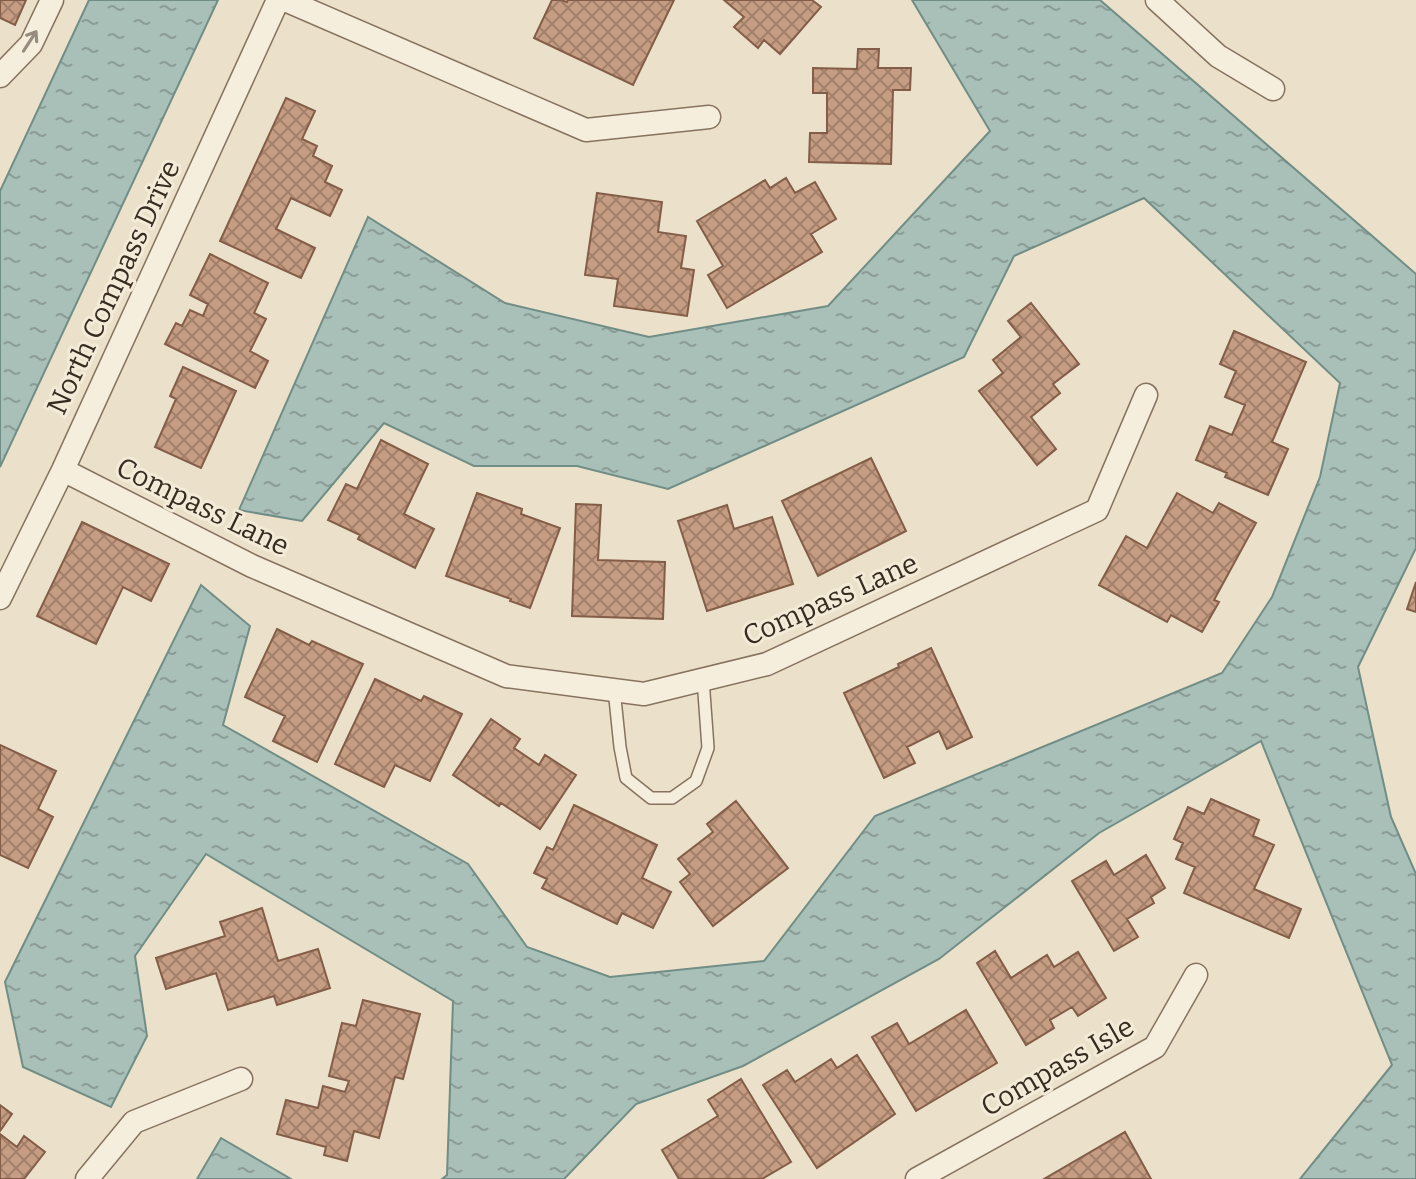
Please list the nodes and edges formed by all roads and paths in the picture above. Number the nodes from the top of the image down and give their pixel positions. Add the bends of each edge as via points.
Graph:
1 (52, 0) edge
2 (278, 0) edge
3 (285, 0) edge
4 (1157, 0) edge
5 (3, 70) edge
6 (1273, 89) dead end
7 (709, 117) dead end
8 (1146, 395) dead end
9 (63, 470) junction
10 (0, 598) edge
11 (703, 679) junction
12 (614, 689) junction
13 (1196, 975) dead end
14 (241, 1079) dead end
15 (87, 1179) edge
16 (917, 1179) edge

5 -> 1 street via 31,44
2 - 9 street, North Compass Drive
3 - 7 street via 586,130
4 - 6 street via 1218,56
8 - 11 street, Compass Lane via 1097,510 767,664
9 - 10 street, North Compass Drive
9 - 12 street, Compass Lane via 252,566 506,676
11 - 12 street, Compass Lane via 644,694
11 - 12 lane via 708,748 696,781 672,798 651,798 626,778
13 - 16 street, Compass Isle via 1155,1047
14 - 15 street via 134,1122

